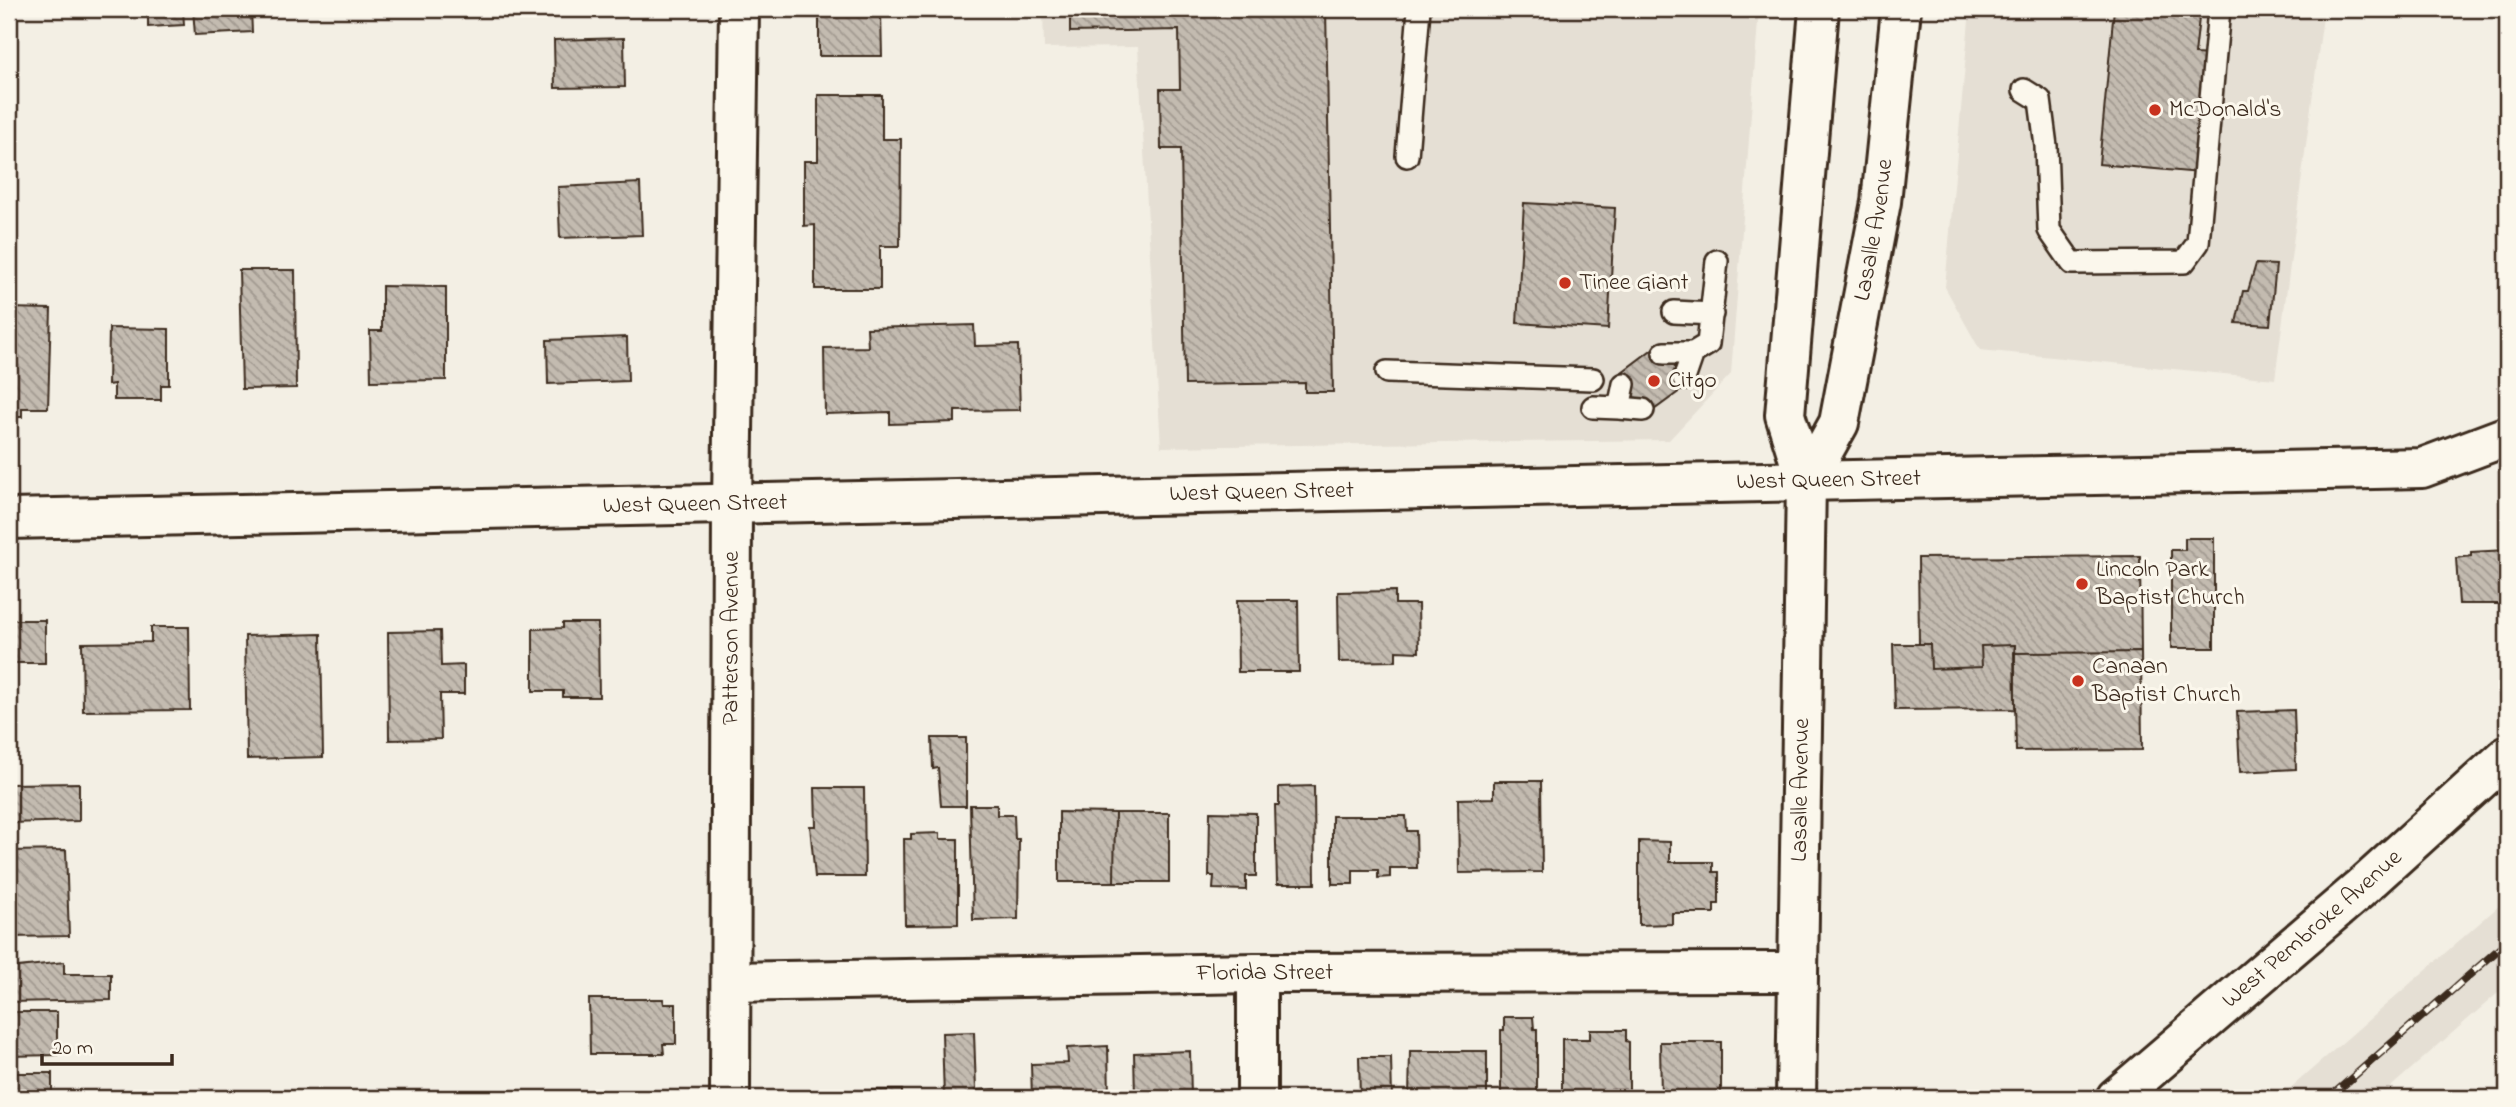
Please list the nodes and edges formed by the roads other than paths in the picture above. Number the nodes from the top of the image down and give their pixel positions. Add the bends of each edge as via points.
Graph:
1 (739, 9) edge
2 (1419, 9) edge
3 (1819, 9) edge
4 (1901, 9) edge
5 (2219, 9) edge
6 (2024, 90) dead end
7 (1407, 156) dead end
8 (1717, 261) dead end
9 (1674, 312) dead end
10 (1712, 313) junction
11 (1664, 353) dead end
12 (1693, 353) junction
13 (1387, 372) dead end
14 (1593, 379) dead end
15 (1684, 379) dead end
16 (1624, 384) dead end
17 (1593, 407) dead end
18 (1619, 408) junction
19 (1643, 410) dead end
20 (2507, 436) edge
21 (1806, 482) junction
22 (732, 504) junction
23 (9, 519) edge
24 (2507, 756) edge
25 (1797, 972) junction
26 (1257, 974) junction
27 (732, 982) junction
28 (730, 1098) edge
29 (1257, 1098) edge
30 (1796, 1098) edge
31 (2116, 1098) edge

1 - 22 street, Patterson Avenue
2 - 7 lane
3 - 21 street, Lasalle Avenue via 1786,415
4 - 21 street, Lasalle Avenue via 1881,202 1839,423
5 - 6 lane via 2198,243 2184,262 2073,263 2049,230 2040,100
8 - 10 lane
9 - 10 lane
10 - 12 lane via 1708,344
11 - 12 lane
12 - 15 lane
13 - 14 lane
16 - 18 lane
17 - 18 lane
18 - 19 lane
20 - 21 street, West Queen Street via 2422,468
21 - 22 street, West Queen Street
21 - 25 street, Lasalle Avenue
22 - 23 street, West Queen Street
22 - 27 street, Patterson Avenue
24 - 31 street, West Pembroke Avenue
25 - 26 street, Florida Street
25 - 30 street, Lasalle Avenue
26 - 27 street, Florida Street
26 - 29 street
27 - 28 street, Patterson Avenue

